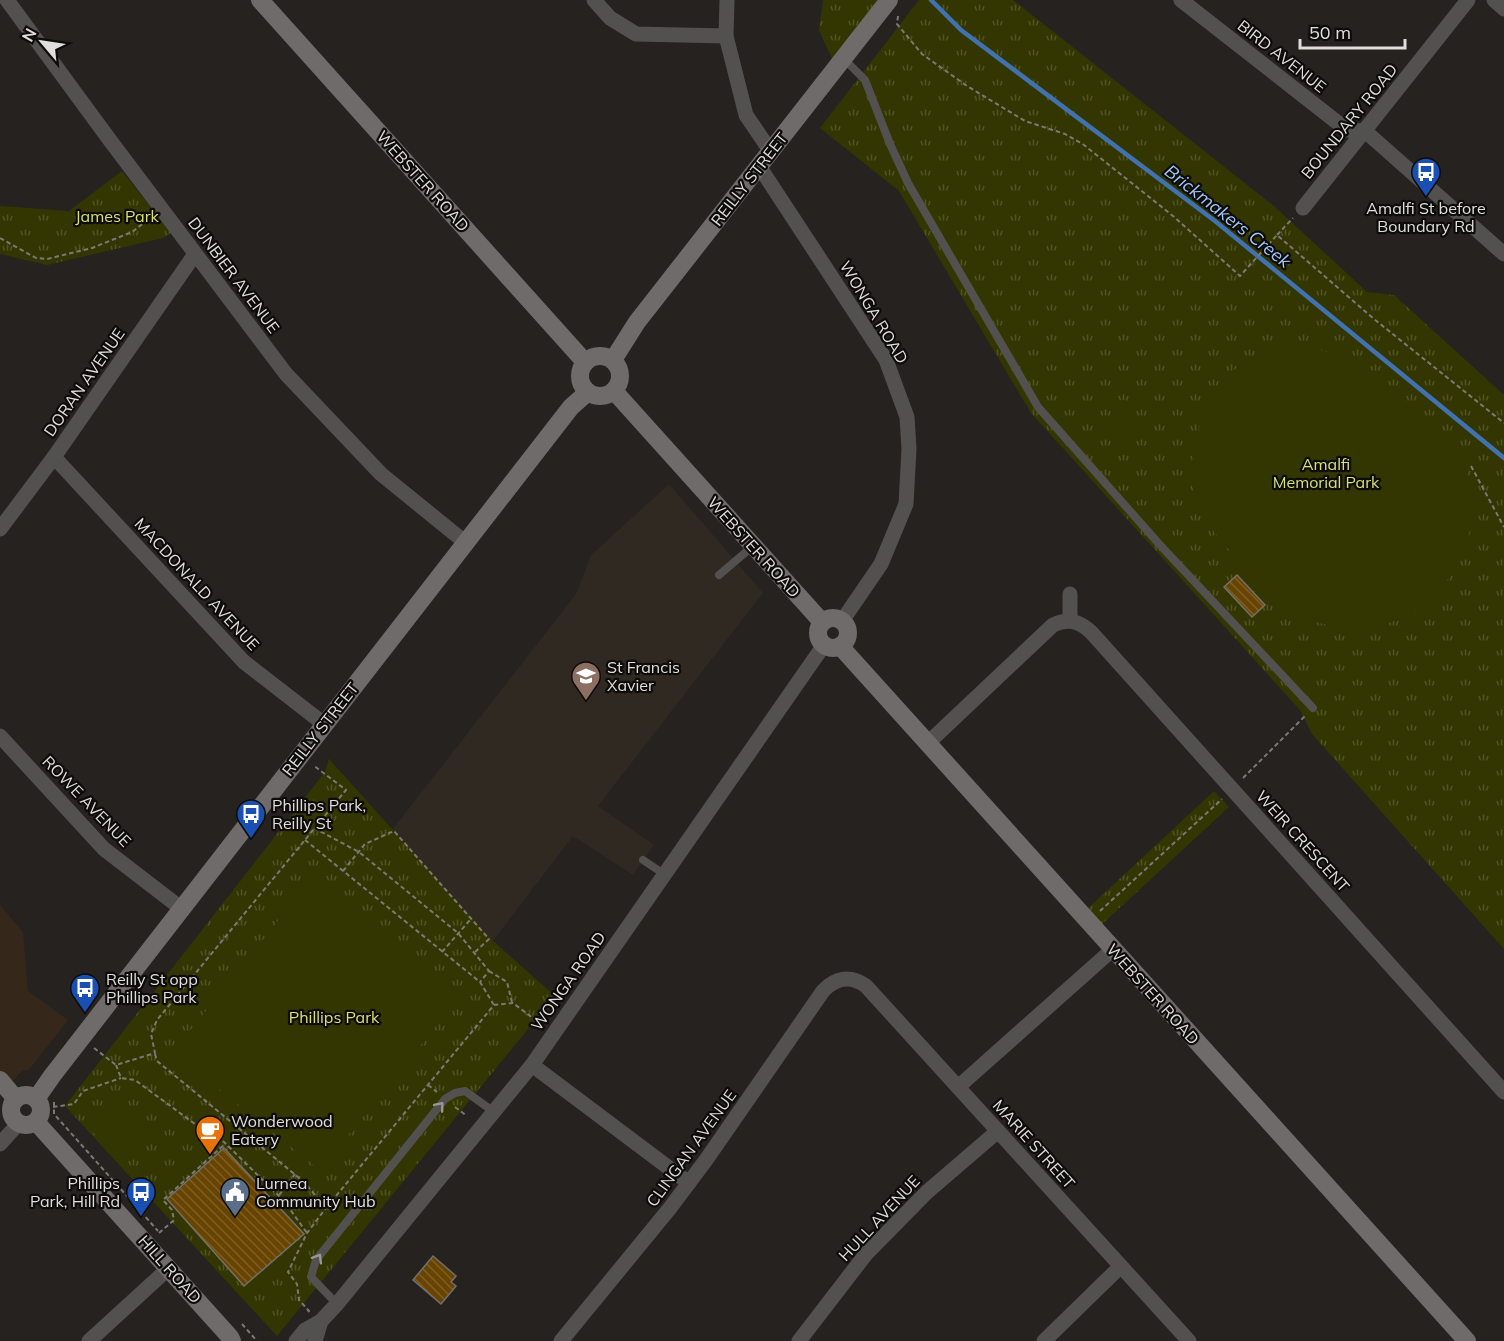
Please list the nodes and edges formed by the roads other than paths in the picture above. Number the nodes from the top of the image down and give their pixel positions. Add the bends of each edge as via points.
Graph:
1 (7, 0) edge
2 (260, 0) edge
3 (594, 0) edge
4 (727, 0) edge
5 (889, 0) edge
6 (1181, 0) edge
7 (1468, 0) edge
8 (1494, 0) edge
9 (1504, 9) edge
10 (726, 36) junction
11 (843, 58) junction
12 (1365, 131) junction
13 (771, 152) junction
14 (759, 166) junction
15 (1303, 208) road end
16 (195, 254) junction
17 (1504, 254) edge
18 (612, 360) junction
19 (585, 362) junction
20 (614, 391) junction
21 (588, 392) junction
22 (54, 457) junction
23 (0, 529) edge
24 (466, 543) junction
25 (753, 546) junction
26 (719, 575) dead end
27 (1070, 594) dead end
28 (842, 621) junction
29 (1070, 621) junction
30 (822, 622) junction
31 (832, 646) junction
32 (1313, 708) road end
33 (324, 724) junction
34 (0, 736) edge
35 (928, 743) junction
36 (643, 860) dead end
37 (664, 874) junction
38 (182, 909) junction
39 (1112, 950) junction
40 (847, 979) joint
41 (532, 1065) junction
42 (0, 1080) edge
43 (958, 1087) junction
44 (1504, 1092) edge
45 (16, 1099) junction
46 (36, 1099) junction
47 (495, 1112) junction
48 (27, 1122) junction
49 (998, 1131) junction
50 (0, 1144) edge
51 (689, 1183) junction
52 (1120, 1267) junction
53 (170, 1268) junction
54 (337, 1304) junction
55 (321, 1322) junction
56 (236, 1336) edge
57 (89, 1341) edge
58 (296, 1341) edge
59 (315, 1341) edge
60 (561, 1341) edge
61 (799, 1341) edge
62 (1044, 1341) edge
63 (1189, 1341) edge
64 (1467, 1341) edge

1 - 16 street, DUNBIER AVENUE
2 - 19 street, WEBSTER ROAD
3 - 10 street via 610,18 636,34
4 - 10 street
5 - 11 street, REILLY STREET
6 - 12 street, BIRD AVENUE via 1347,130
7 - 12 street, BOUNDARY ROAD
8 - 9 street
10 - 13 street via 746,115
11 - 13 street, REILLY STREET
11 - 32 lane via 865,80 909,183 1038,407 1160,545
12 - 15 street, BOUNDARY ROAD
12 - 17 street
13 - 14 street, REILLY STREET
14 - 18 street, REILLY STREET via 637,322
14 - 28 street, WONGA ROAD via 886,360 907,417 906,504 881,564
16 - 22 street, DORAN AVENUE
16 - 24 street, DUNBIER AVENUE via 286,374 381,474
18 - 19 street via 598,356
18 - 20 street via 621,379
19 - 21 street via 580,381
20 - 21 street via 601,397
20 - 25 street, WEBSTER ROAD
21 - 24 street, REILLY STREET via 571,407
22 - 23 street, DORAN AVENUE
22 - 33 street, MACDONALD AVENUE via 243,662
24 - 33 street, REILLY STREET
25 - 26 lane
25 - 30 street, WEBSTER ROAD
27 - 29 street
28 - 30 street via 829,618
28 - 31 street via 847,639
29 - 35 street via 1047,630
29 - 44 street, WEIR CRESCENT via 1091,632
30 - 31 street via 818,637
31 - 35 street, WEBSTER ROAD
31 - 37 street, WONGA ROAD
33 - 38 street, REILLY STREET
34 - 38 street, ROWE AVENUE via 104,849
35 - 39 street, WEBSTER ROAD
36 - 37 lane
37 - 41 street, WONGA ROAD
38 - 46 street, REILLY STREET
39 - 43 street
39 - 64 street, WEBSTER ROAD
40 - 43 street, MARIE STREET via 866,986
40 - 51 street, CLINGAN AVENUE via 835,981 823,991
41 - 47 street, WONGA ROAD
41 - 51 street
42 - 45 street
43 - 49 street, MARIE STREET
45 - 46 street via 26,1095
45 - 48 street via 14,1119
46 - 48 street via 41,1113
47 - 54 street, WONGA ROAD
54 -> 47 lane via 311,1277 316,1260 445,1099 465,1091
48 - 50 street
48 - 53 street, HILL ROAD
49 - 52 street, MARIE STREET
49 - 61 street, HULL AVENUE via 927,1192 866,1254
51 - 60 street, CLINGAN AVENUE
52 - 62 street
52 - 63 street, MARIE STREET
53 - 56 street, HILL ROAD
53 - 57 street
54 - 55 street, WONGA ROAD
55 - 58 street, WONGA ROAD via 305,1330
55 - 59 street, WONGA ROAD

